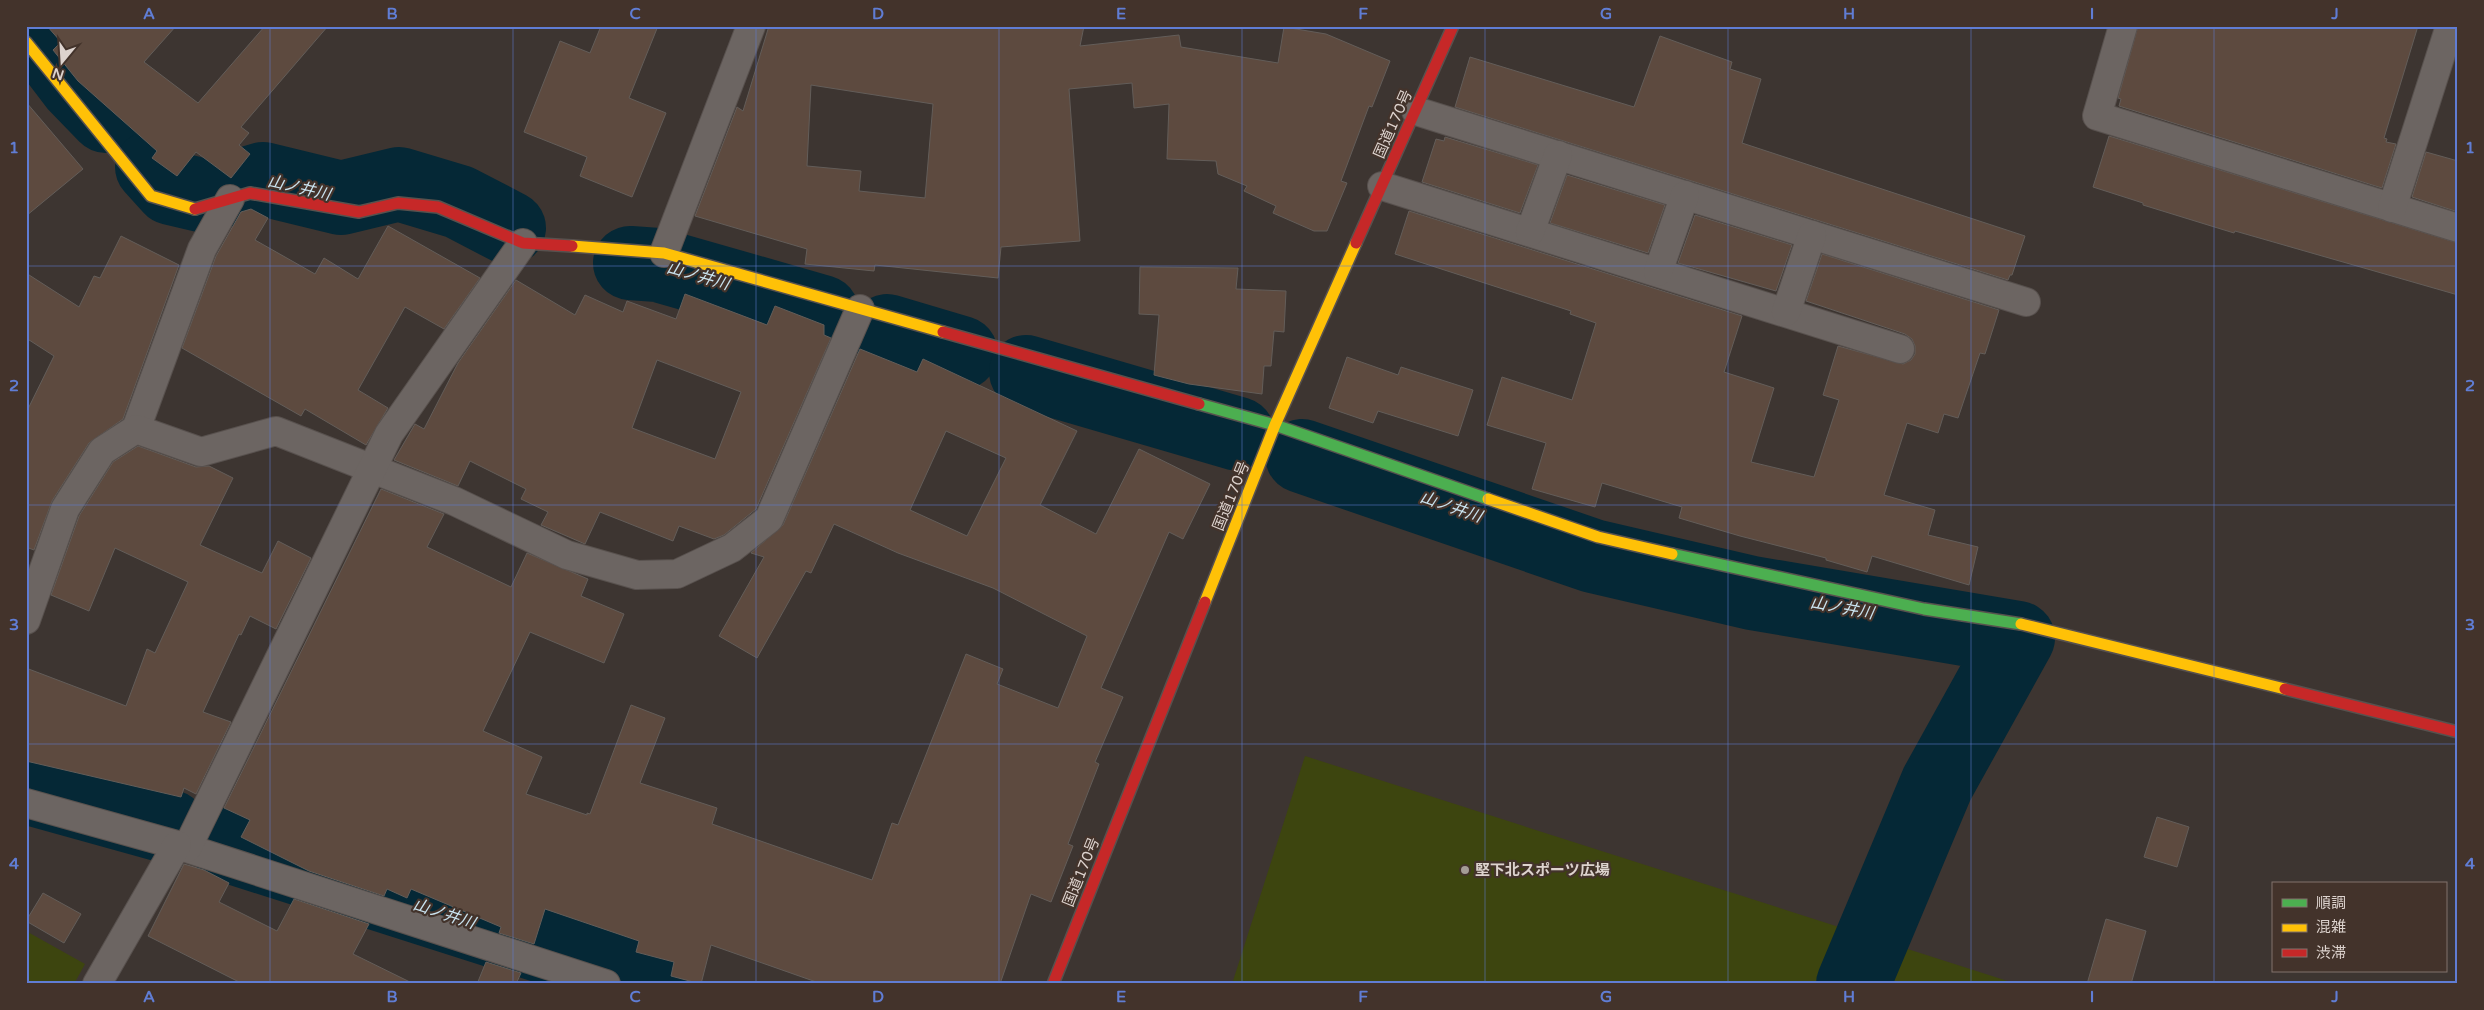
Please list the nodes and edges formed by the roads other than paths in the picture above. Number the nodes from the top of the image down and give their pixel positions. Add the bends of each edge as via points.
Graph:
1 (751, 26) edge
2 (1453, 26) edge
3 (2123, 26) edge
4 (2450, 26) edge
5 (26, 42) edge
6 (1416, 111) junction
7 (1558, 155) junction
8 (1382, 186) junction
9 (1684, 195) junction
10 (230, 199) junction
11 (2392, 208) junction
12 (2458, 228) edge
13 (1530, 232) junction
14 (1812, 235) junction
15 (523, 243) junction
16 (664, 254) junction
17 (1658, 272) junction
18 (2026, 302) dead end
19 (860, 308) junction
20 (1786, 312) junction
21 (1900, 349) dead end
22 (1275, 425) junction
23 (136, 429) junction
24 (374, 470) junction
25 (26, 620) edge
26 (2458, 732) edge
27 (26, 803) edge
28 (182, 846) junction
29 (97, 984) edge
30 (606, 984) edge
31 (1053, 984) edge

1 - 16 street
2 - 6 main road, 国道170号
3 - 11 street via 2097,116
4 - 11 street
5 - 10 main road via 151,196 194,209
6 - 7 street
6 - 8 main road, 国道170号
7 - 9 street
7 - 13 street
8 - 13 street
8 - 22 main road, 国道170号
9 - 14 street
9 - 17 street
10 - 15 main road via 250,193 359,212 398,203 438,207
10 - 23 street via 202,250
11 - 12 street
13 - 17 street
14 - 18 street
14 - 20 street
15 - 16 main road
15 - 24 street via 389,434
16 - 19 main road
17 - 20 street
19 - 22 main road
19 - 24 street via 769,519 732,548 677,574 637,575 568,555 454,501
20 - 21 street
22 - 26 main road via 1598,537 1914,607 2039,627
22 - 31 main road, 国道170号
23 - 24 street via 201,452 276,431
23 - 25 street via 102,451 65,509
24 - 28 street
27 - 28 street
28 - 29 street
28 - 30 street

